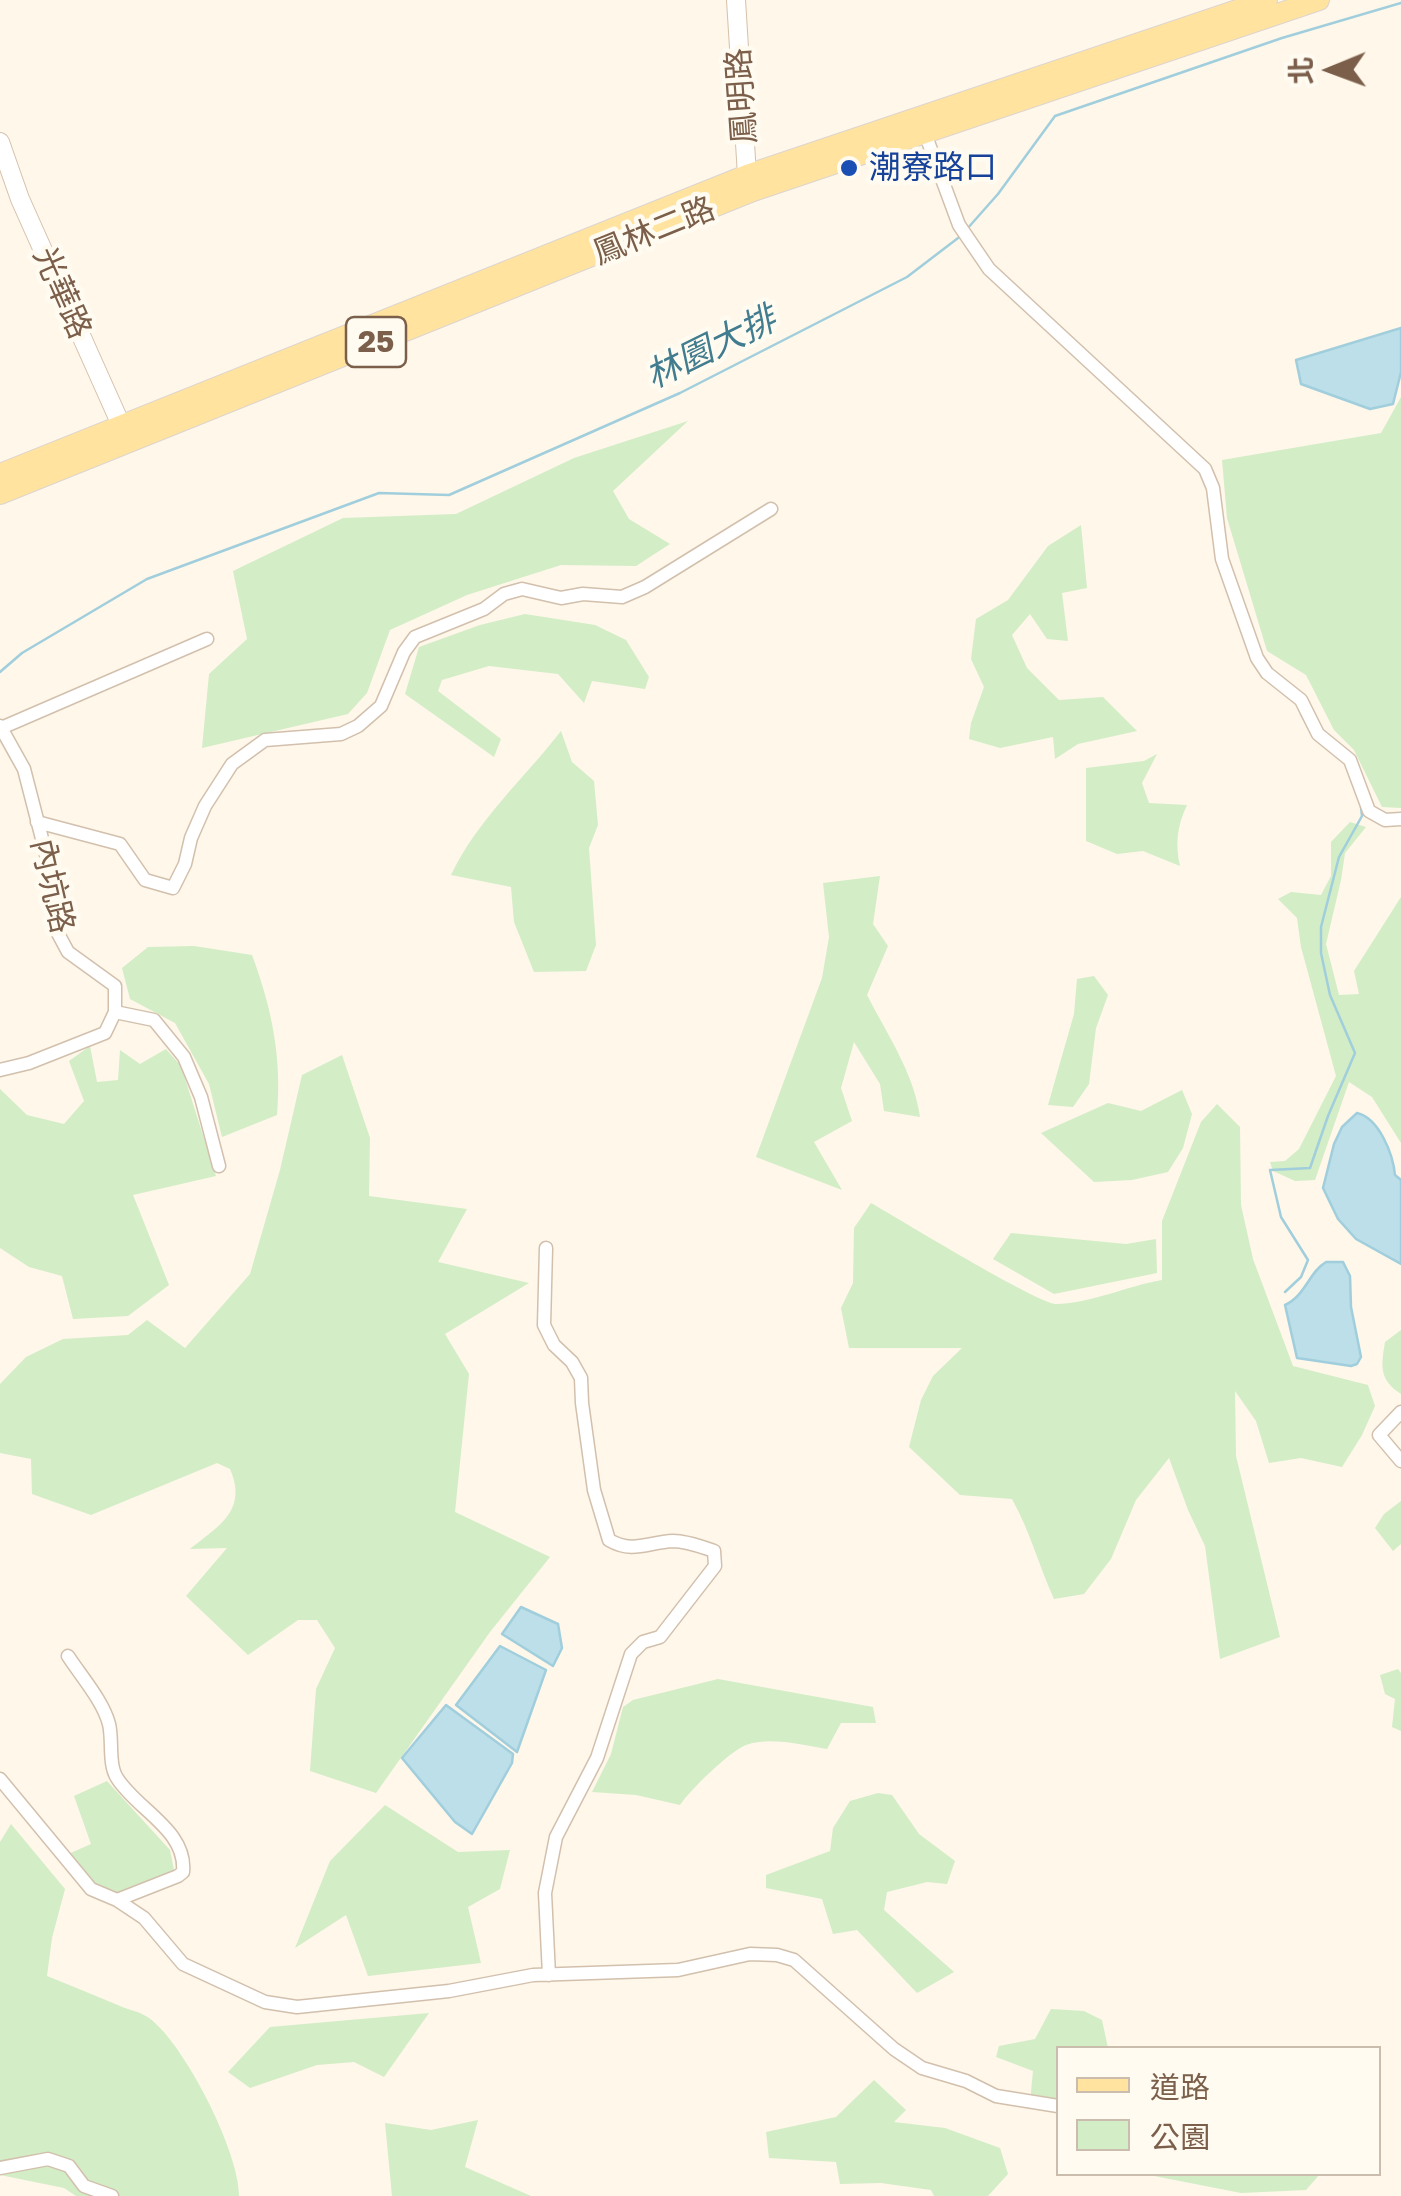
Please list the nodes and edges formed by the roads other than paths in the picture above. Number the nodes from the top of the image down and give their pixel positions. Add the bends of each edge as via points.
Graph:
1 (736, 0) edge
2 (1267, 0) edge
3 (1319, 0) edge
4 (921, 124) junction
5 (0, 142) edge
6 (750, 183) junction
7 (124, 433) junction
8 (0, 474) edge
9 (0, 494) edge
10 (772, 509) dead end
11 (207, 639) dead end
12 (0, 727) edge
13 (1401, 819) edge
14 (37, 822) junction
15 (115, 1012) junction
16 (0, 1070) edge
17 (219, 1166) dead end
18 (546, 1248) dead end
19 (1401, 1412) edge
20 (1401, 1461) edge
21 (68, 1656) dead end
22 (0, 1778) edge
23 (117, 1900) junction
24 (549, 1974) junction
25 (1056, 2106) edge
26 (0, 2168) edge
27 (112, 2196) edge

1 - 6 street, 鳳明路
2 - 4 main road, 鳳林二路 / 25
3 - 4 main road, 鳳林二路 / 25
4 - 6 main road, 鳳林二路 / 25
4 - 13 street via 959,225 1003,285 1205,470 1222,560 1256,658 1301,700 1318,734 1350,760 1369,811
5 - 7 street, 光華路
6 - 7 main road, 鳳林二路 / 25
7 - 8 main road, 鳳林二路 / 25
7 - 9 main road, 鳳林二路 / 25
10 - 14 street via 622,597 561,598 522,588 415,637 381,706 358,726 342,734 265,740 232,764 205,806 173,888 145,880 120,844
11 - 12 street, 內坑路
12 - 14 street, 內坑路 via 24,769
14 - 15 street, 內坑路 via 55,889 54,926 68,952 115,986
15 - 16 street via 105,1033
15 - 17 street via 154,1020 184,1056
18 - 24 street via 544,1325 581,1378 594,1490 609,1540 622,1548 674,1541 697,1546 714,1551 715,1566 660,1638 642,1642 631,1654 597,1758 556,1836 545,1893
19 - 20 street via 1378,1435
21 - 23 street via 108,1719 114,1774 174,1838 184,1861 178,1876
22 - 23 street via 91,1889
23 - 24 street via 144,1918 183,1964 287,2007
24 - 25 street via 678,1970 750,1954 787,1957 922,2068 996,2096
26 - 27 street via 48,2159 68,2166 84,2186

